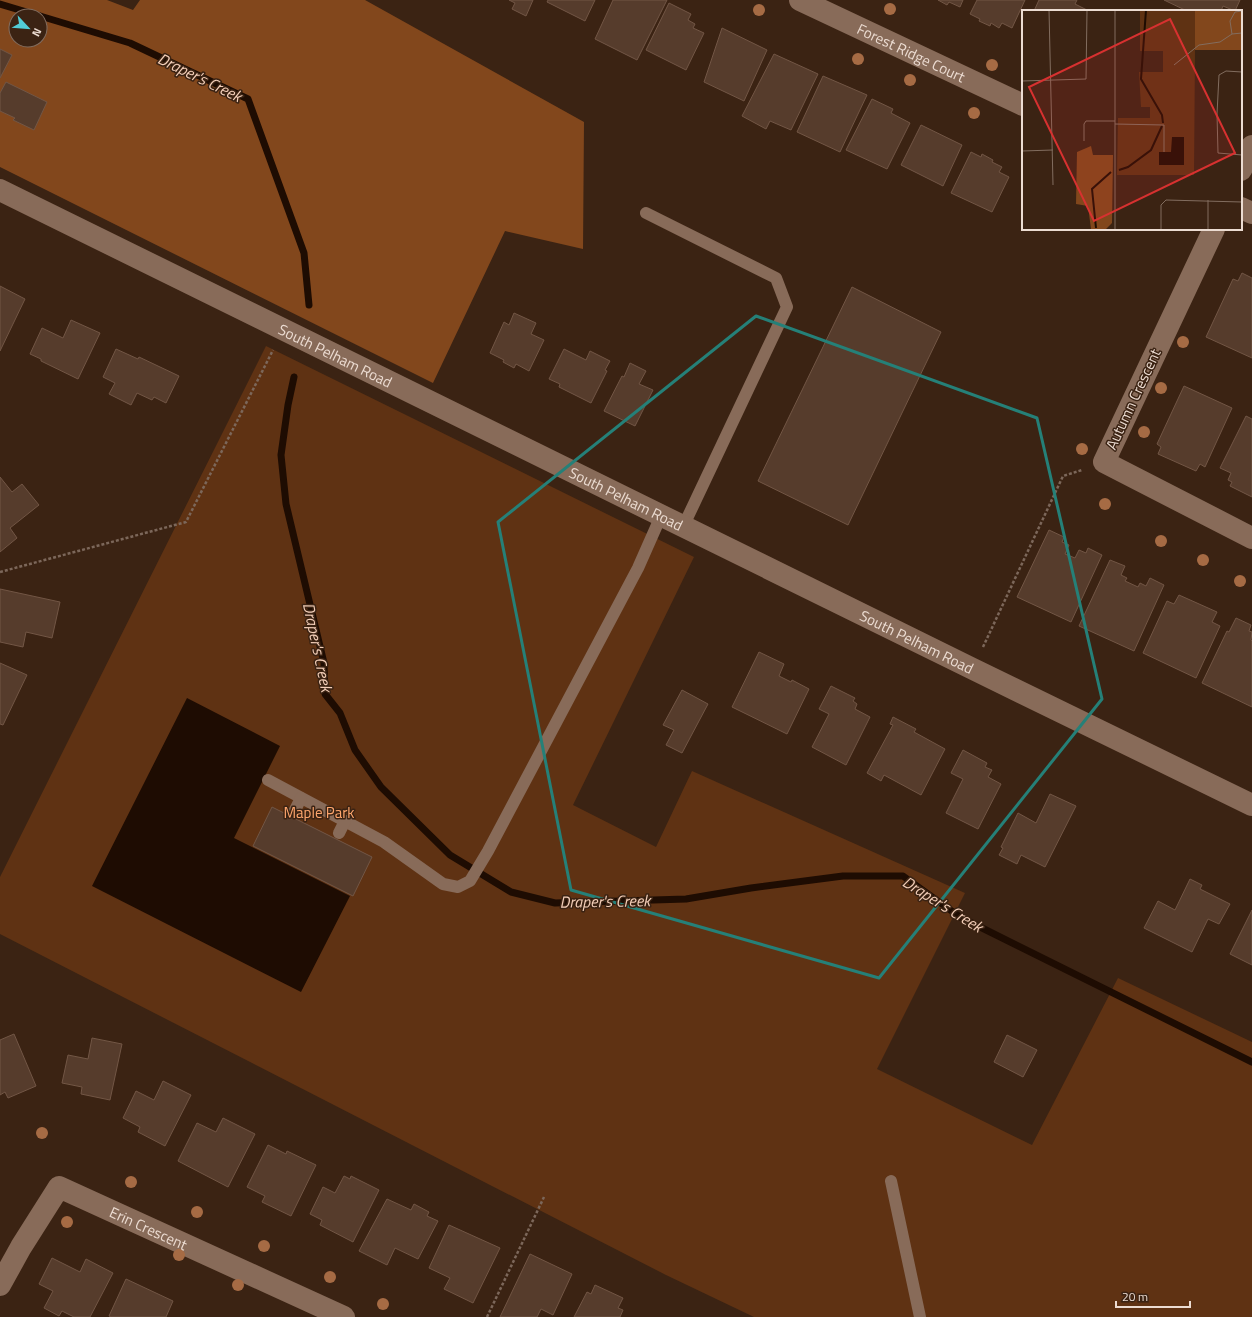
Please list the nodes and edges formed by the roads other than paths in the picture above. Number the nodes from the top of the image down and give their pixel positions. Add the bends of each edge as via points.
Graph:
1 (800, 0) edge
2 (1022, 105) edge
3 (1252, 146) edge
4 (1242, 168) edge
5 (0, 190) edge
6 (1242, 208) edge
7 (646, 213) dead end
8 (1252, 213) edge
9 (1214, 230) edge
10 (662, 516) junction
11 (683, 526) junction
12 (1252, 538) edge
13 (268, 780) dead end
14 (301, 798) junction
15 (1252, 805) edge
16 (294, 812) dead end
17 (345, 821) junction
18 (339, 834) dead end
19 (891, 1181) dead end
20 (0, 1285) edge
21 (344, 1317) edge
22 (920, 1317) edge

1 - 2 main road, Forest Ridge Court
3 - 4 main road
5 - 10 main road, South Pelham Road
6 - 8 main road
7 - 11 lane via 776,278 787,307
9 - 12 main road, Autumn Crescent via 1104,462
10 - 11 main road, South Pelham Road
10 - 17 lane via 638,568 470,881 458,887 443,884 384,842
11 - 15 main road, South Pelham Road
13 - 14 lane
14 - 16 lane
14 - 17 lane
17 - 18 lane
19 - 22 lane
20 - 21 main road, Erin Crescent via 58,1187

